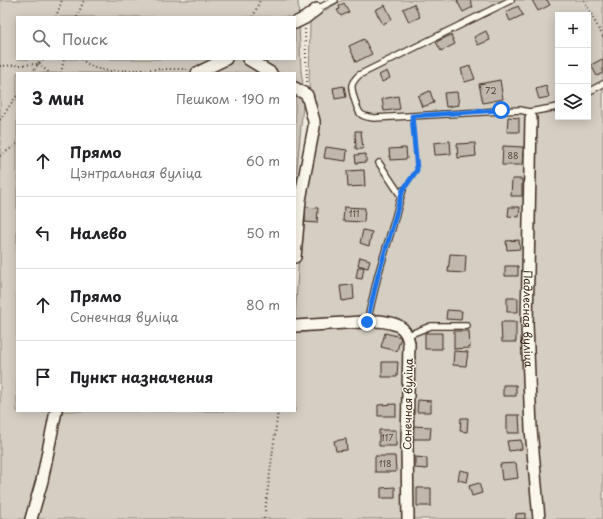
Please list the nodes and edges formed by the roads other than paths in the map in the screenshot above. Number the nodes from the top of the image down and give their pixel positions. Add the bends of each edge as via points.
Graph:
1 (335, 0) edge
2 (511, 0) edge
3 (317, 9) joint
4 (296, 22) edge
5 (224, 60) edge
6 (250, 60) edge
7 (201, 72) edge
8 (268, 72) edge
9 (603, 84) edge
10 (296, 89) edge
11 (591, 90) edge
12 (555, 108) edge
13 (530, 115) junction
14 (379, 163) dead end
15 (296, 246) edge
16 (367, 322) junction
17 (296, 326) edge
18 (467, 326) dead end
19 (408, 335) junction
20 (56, 412) edge
21 (31, 519) edge
22 (408, 519) edge
23 (539, 519) edge

1 - 3 lane
2 - 13 lane via 360,75 351,87 360,114 367,117 501,110 520,110
3 - 4 street
5 - 7 street
6 - 8 street
9 - 11 lane
10 - 15 street via 307,95 314,121 300,200
12 - 13 lane
13 - 23 street, Падлесная вуліца via 527,324 531,429
14 - 16 lane via 402,193
16 - 17 street
16 - 19 street via 392,323 403,328
18 - 19 lane via 431,326
19 - 22 street, Сонечная вуліца
20 - 21 street via 42,481

